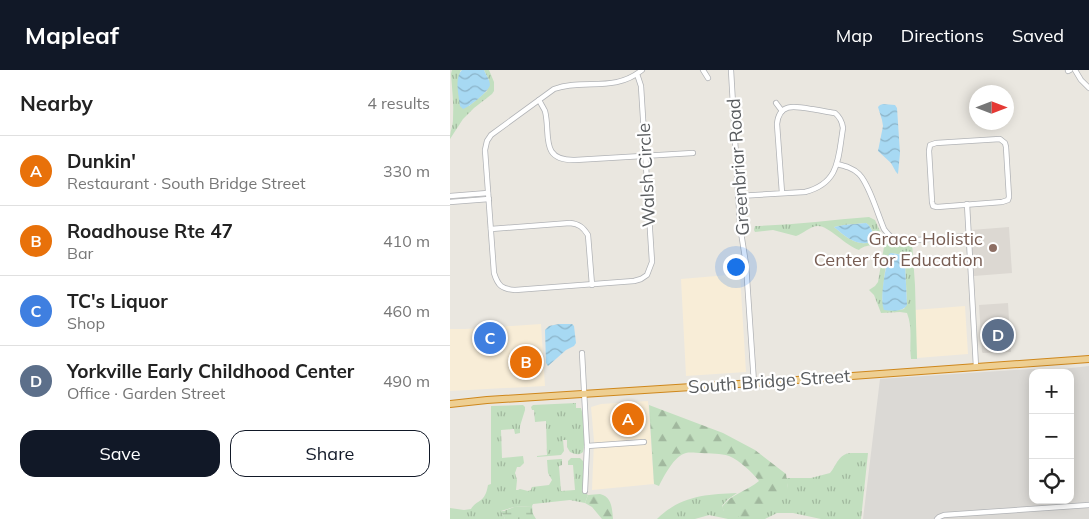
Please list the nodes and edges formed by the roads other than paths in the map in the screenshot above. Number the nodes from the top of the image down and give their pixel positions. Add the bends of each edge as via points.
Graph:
1 (642, 70) edge
2 (703, 70) edge
3 (730, 70) edge
4 (1075, 70) edge
5 (637, 74) junction
6 (708, 78) dead end
7 (1089, 88) edge
8 (539, 100) junction
9 (776, 103) dead end
10 (782, 111) junction
11 (693, 153) dead end
12 (645, 156) junction
13 (837, 164) junction
14 (488, 193) junction
15 (782, 194) junction
16 (450, 196) edge
17 (738, 196) junction
18 (489, 199) junction
19 (450, 202) edge
20 (967, 204) junction
21 (491, 229) junction
22 (968, 236) junction
23 (592, 285) junction
24 (582, 353) dead end
25 (1089, 359) edge
26 (976, 367) junction
27 (754, 383) junction
28 (585, 394) junction
29 (450, 404) edge
30 (644, 442) dead end
31 (587, 446) junction
32 (586, 491) dead end
33 (1089, 505) edge
34 (938, 518) edge

1 - 5 street
2 - 6 street
3 - 17 street, Greenbriar Road
4 - 7 street
5 - 8 street via 618,83 564,85
5 - 12 street, Walsh Circle via 641,86
8 - 12 street via 546,116 548,146 553,158
8 - 14 street, Walsh Circle via 487,141
9 - 10 street
10 - 13 street via 796,106 834,113 843,118
10 - 15 street via 777,124
11 - 12 street
12 - 23 street, Walsh Circle via 652,262 648,276 634,282
13 - 15 street via 831,176 819,187
13 - 22 street via 851,169 865,182 884,229 895,240
14 - 16 street
14 - 18 street, Walsh Circle
15 - 17 street
17 - 27 street, Greenbriar Road
18 - 19 street
18 - 21 street, Walsh Circle
20 - 20 street via 1008,200 1006,147 1000,139 930,145 933,206
20 - 22 street
21 - 23 street, Walsh Circle via 494,273 499,288 515,290
21 - 23 street via 570,223 584,226 588,235
22 - 26 street
24 - 28 street
25 - 26 highway, South Bridge Street
26 - 27 highway, South Bridge Street
27 - 28 highway, South Bridge Street
28 - 29 highway, South Bridge Street
28 - 31 street
30 - 31 street
31 - 32 street
33 - 34 street

